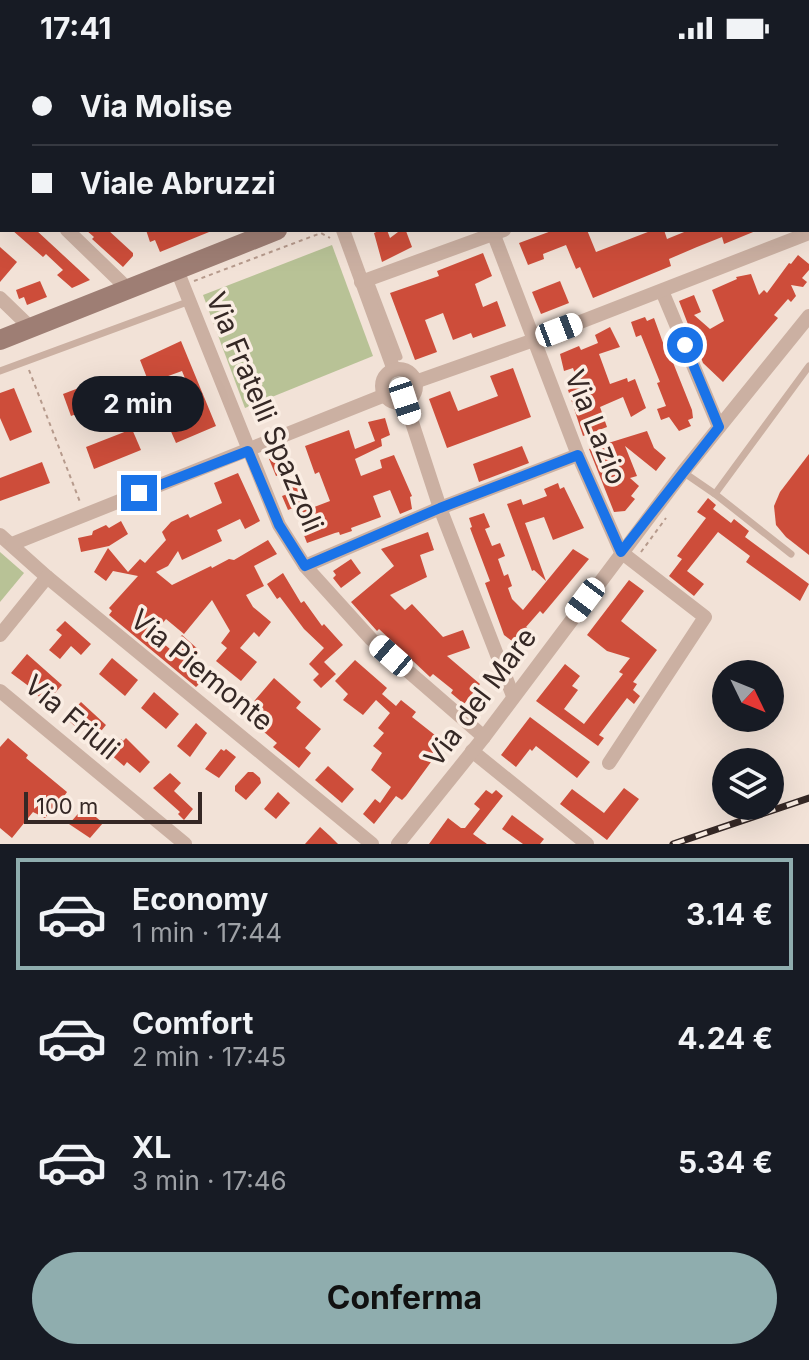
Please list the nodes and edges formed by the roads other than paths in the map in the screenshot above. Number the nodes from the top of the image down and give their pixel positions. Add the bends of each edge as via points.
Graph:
1 (69, 232) edge
2 (267, 232) edge
3 (344, 232) edge
4 (493, 232) edge
5 (496, 232) edge
6 (809, 233) edge
7 (246, 236) edge
8 (177, 270) junction
9 (365, 280) junction
10 (128, 289) junction
11 (662, 291) junction
12 (0, 298) edge
13 (190, 301) junction
14 (809, 316) edge
15 (31, 328) junction
16 (0, 340) edge
17 (534, 340) junction
18 (396, 364) junction
19 (809, 366) edge
20 (0, 371) edge
21 (415, 382) junction
22 (385, 395) junction
23 (405, 401) junction
24 (719, 427) junction
25 (248, 451) junction
26 (578, 455) junction
27 (683, 472) junction
28 (715, 494) junction
29 (440, 508) junction
30 (6, 539) edge
31 (621, 552) junction
32 (791, 554) dead end
33 (305, 566) junction
34 (47, 577) junction
35 (0, 635) edge
36 (0, 691) edge
37 (513, 696) junction
38 (484, 737) junction
39 (472, 751) junction
40 (609, 763) dead end
41 (175, 841) edge
42 (372, 844) edge
43 (398, 844) edge
44 (587, 844) edge

1 - 10 street
2 - 7 main road
3 - 9 street
4 - 9 street
5 - 17 street, Via Lazio
6 - 11 street
7 - 8 main road
8 - 10 main road
8 - 13 street, Via Fratelli Spazzoli
9 - 18 street
10 - 15 main road
11 - 17 street
11 - 24 street
12 - 15 street
13 - 20 lane
13 - 25 street, Via Fratelli Spazzoli
14 - 24 street, Via del Mare
15 - 16 main road
17 - 21 street
17 - 26 street, Via Lazio
18 - 21 street
18 - 22 street via 383,380
19 - 28 lane
21 - 23 street
22 - 23 street via 394,402
22 - 25 street
23 - 29 street
24 - 27 street, Via del Mare
25 - 30 street
25 - 33 street, Via Fratelli Spazzoli via 279,525
26 - 29 street
26 - 31 street, Via Lazio
27 - 28 lane
27 - 31 street, Via del Mare
28 - 32 lane
29 - 33 street
29 - 37 street
30 - 34 street, Via Piemonte
31 - 37 street, Via del Mare
31 - 40 street via 705,617
33 - 38 street, Via Fratelli Spazzoli via 371,639
34 - 35 street
34 - 42 street, Via Piemonte
36 - 41 street, Via Friuli
37 - 38 street, Via del Mare
38 - 39 street, Via del Mare
39 - 43 street, Via del Mare
39 - 44 street

